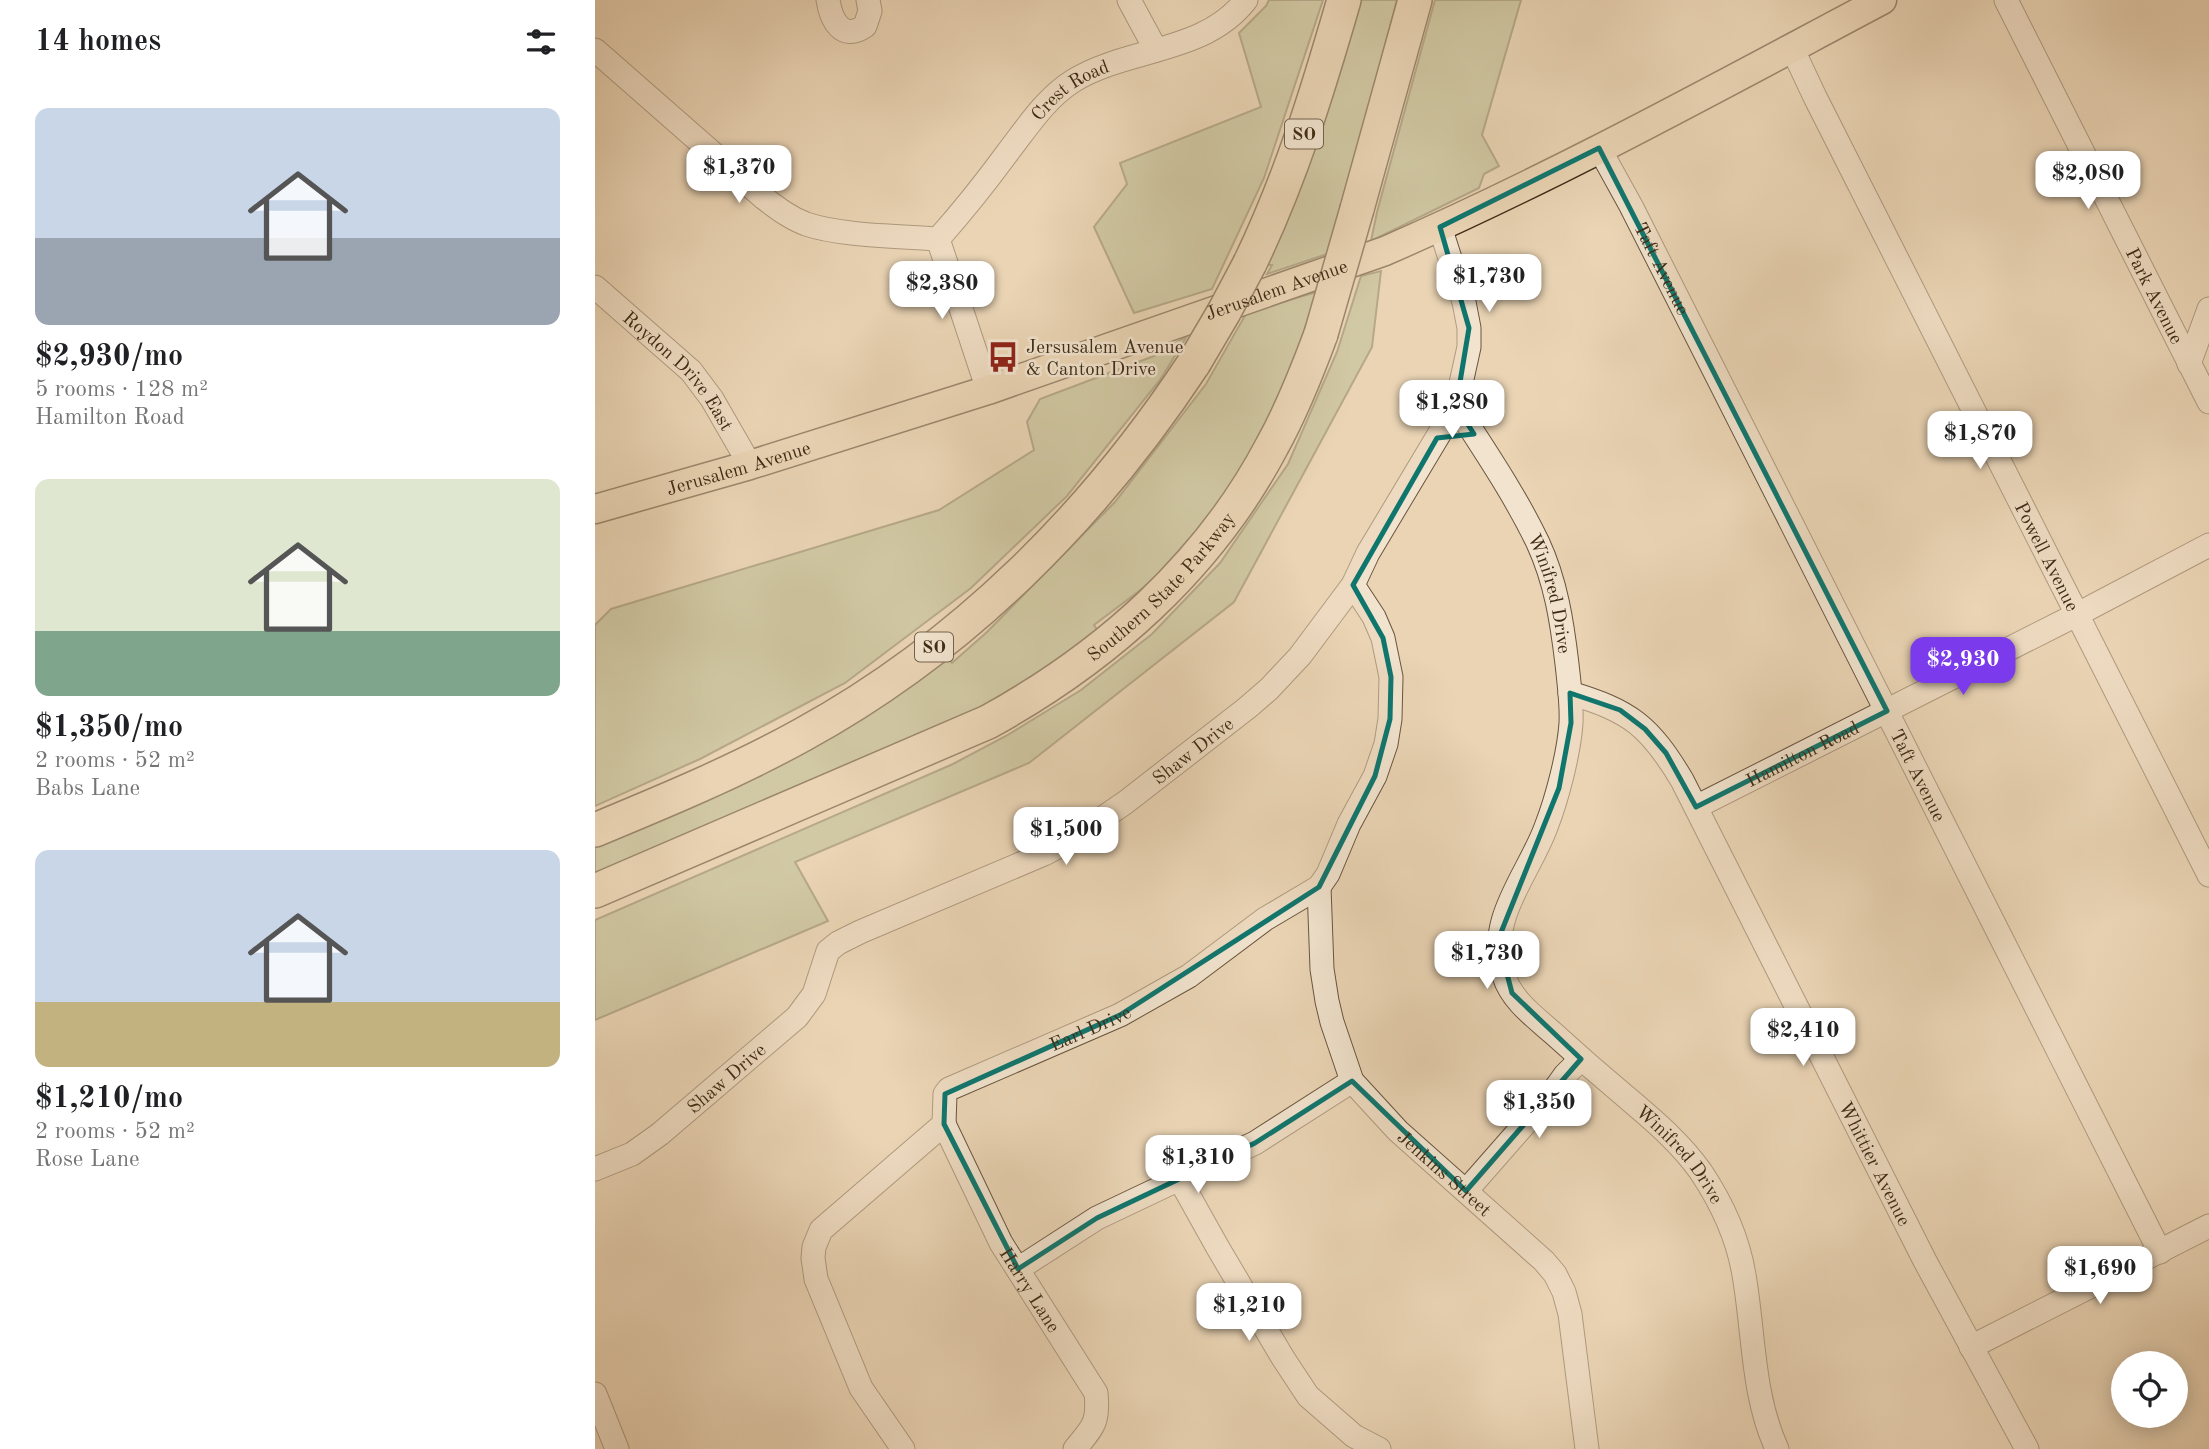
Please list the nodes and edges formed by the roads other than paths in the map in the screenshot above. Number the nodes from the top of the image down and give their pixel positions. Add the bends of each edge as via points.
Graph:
1 (828, 0) edge
2 (868, 0) edge
3 (1129, 0) edge
4 (1245, 0) edge
5 (1344, 0) edge
6 (1415, 0) edge
7 (1882, 0) edge
8 (2006, 0) edge
9 (1792, 48) junction
10 (595, 50) edge
11 (1156, 50) junction
12 (1599, 148) junction
13 (1440, 227) junction
14 (938, 239) junction
15 (595, 287) edge
16 (2209, 309) edge
17 (2189, 364) junction
18 (988, 390) junction
19 (2209, 402) edge
20 (1456, 406) junction
21 (1437, 438) junction
22 (1484, 450) junction
23 (750, 465) junction
24 (595, 509) edge
25 (2209, 545) edge
26 (1353, 585) junction
27 (2078, 614) junction
28 (1570, 692) junction
29 (1887, 711) junction
30 (812, 798) junction
31 (1696, 807) junction
32 (595, 831) edge
33 (2209, 875) edge
34 (1319, 887) junction
35 (595, 891) edge
36 (595, 910) edge
37 (1581, 1059) junction
38 (1352, 1081) junction
39 (944, 1124) junction
40 (595, 1169) edge
41 (1180, 1180) junction
42 (1465, 1191) junction
43 (2209, 1226) edge
44 (2160, 1252) junction
45 (1018, 1269) junction
46 (1971, 1347) junction
47 (595, 1394) edge
48 (900, 1448) edge
49 (617, 1449) edge
50 (1075, 1449) edge
51 (1379, 1449) edge
52 (1587, 1449) edge
53 (1777, 1449) edge
54 (2027, 1449) edge

1 - 2 street via 833,19 848,32 865,26
3 - 11 street
4 - 11 street, Crest Road via 1219,25
5 - 32 highway, SO, bridge via 1295,159 1250,263 1194,363 1147,432 1091,501 1011,583 892,679 804,734 726,774
6 - 30 highway, Southern State Parkway, bridge via 1321,334 1297,396 1252,481 1195,558 1129,626 1058,681 988,722
7 - 9 main road, Jerusalem Avenue
8 - 17 street, Park Avenue
9 - 12 main road, Jerusalem Avenue
9 - 27 street, Powell Avenue
10 - 14 street via 785,214 833,230
11 - 14 street, Crest Road via 1091,72 1058,93
12 - 13 main road, Jerusalem Avenue
12 - 29 street, Taft Avenue
13 - 18 main road, Jerusalem Avenue via 1385,251
13 - 20 street, Shaw Drive via 1469,328
14 - 18 street
15 - 23 street, Roydon Drive East via 691,371
16 - 17 street
17 - 19 street, Park Avenue
18 - 23 main road, Jerusalem Avenue
20 - 21 street, Shaw Drive
20 - 22 street, Winifred Drive
21 - 22 street via 1462,436
21 - 26 street, Shaw Drive
22 - 28 street, Winifred Drive via 1538,544 1551,576 1562,616
23 - 24 main road, Jerusalem Avenue
25 - 27 street, Hamilton Road
26 - 34 street via 1383,638 1391,677 1390,719 1375,776
26 - 40 street, Shaw Drive via 1269,689 1126,802 1044,854 832,946 814,994 797,1017 660,1134 632,1154
27 - 29 street, Hamilton Road
27 - 33 street, Powell Avenue
28 - 31 street, Whittier Avenue via 1620,710 1645,729 1666,753
28 - 37 street, Winifred Drive via 1571,723 1559,788 1546,827 1501,920 1498,940 1512,993
29 - 31 street, Hamilton Road
29 - 44 street, Taft Avenue
30 - 35 highway, Southern State Parkway
30 - 36 highway via 691,868
31 - 46 street, Whittier Avenue
34 - 38 street, Jenkins Street via 1327,1001
34 - 39 street, Earl Drive via 1265,919 1189,976 1119,1015 949,1089
37 - 42 street
37 - 53 street, Winifred Drive via 1666,1130 1700,1170 1723,1210 1744,1273 1756,1373
38 - 41 street via 1255,1143
38 - 42 street, Jenkins Street via 1398,1131
39 - 45 street, Harry Lane
39 - 48 street via 821,1230 814,1247 816,1279 861,1388
41 - 45 street via 1097,1218
41 - 51 street via 1308,1396 1354,1436
42 - 52 street, Jenkins Street via 1544,1261 1564,1292
43 - 44 street
44 - 46 street
45 - 50 street, Harry Lane via 1096,1393 1098,1413 1093,1427
46 - 54 street, Whittier Avenue
47 - 49 street

